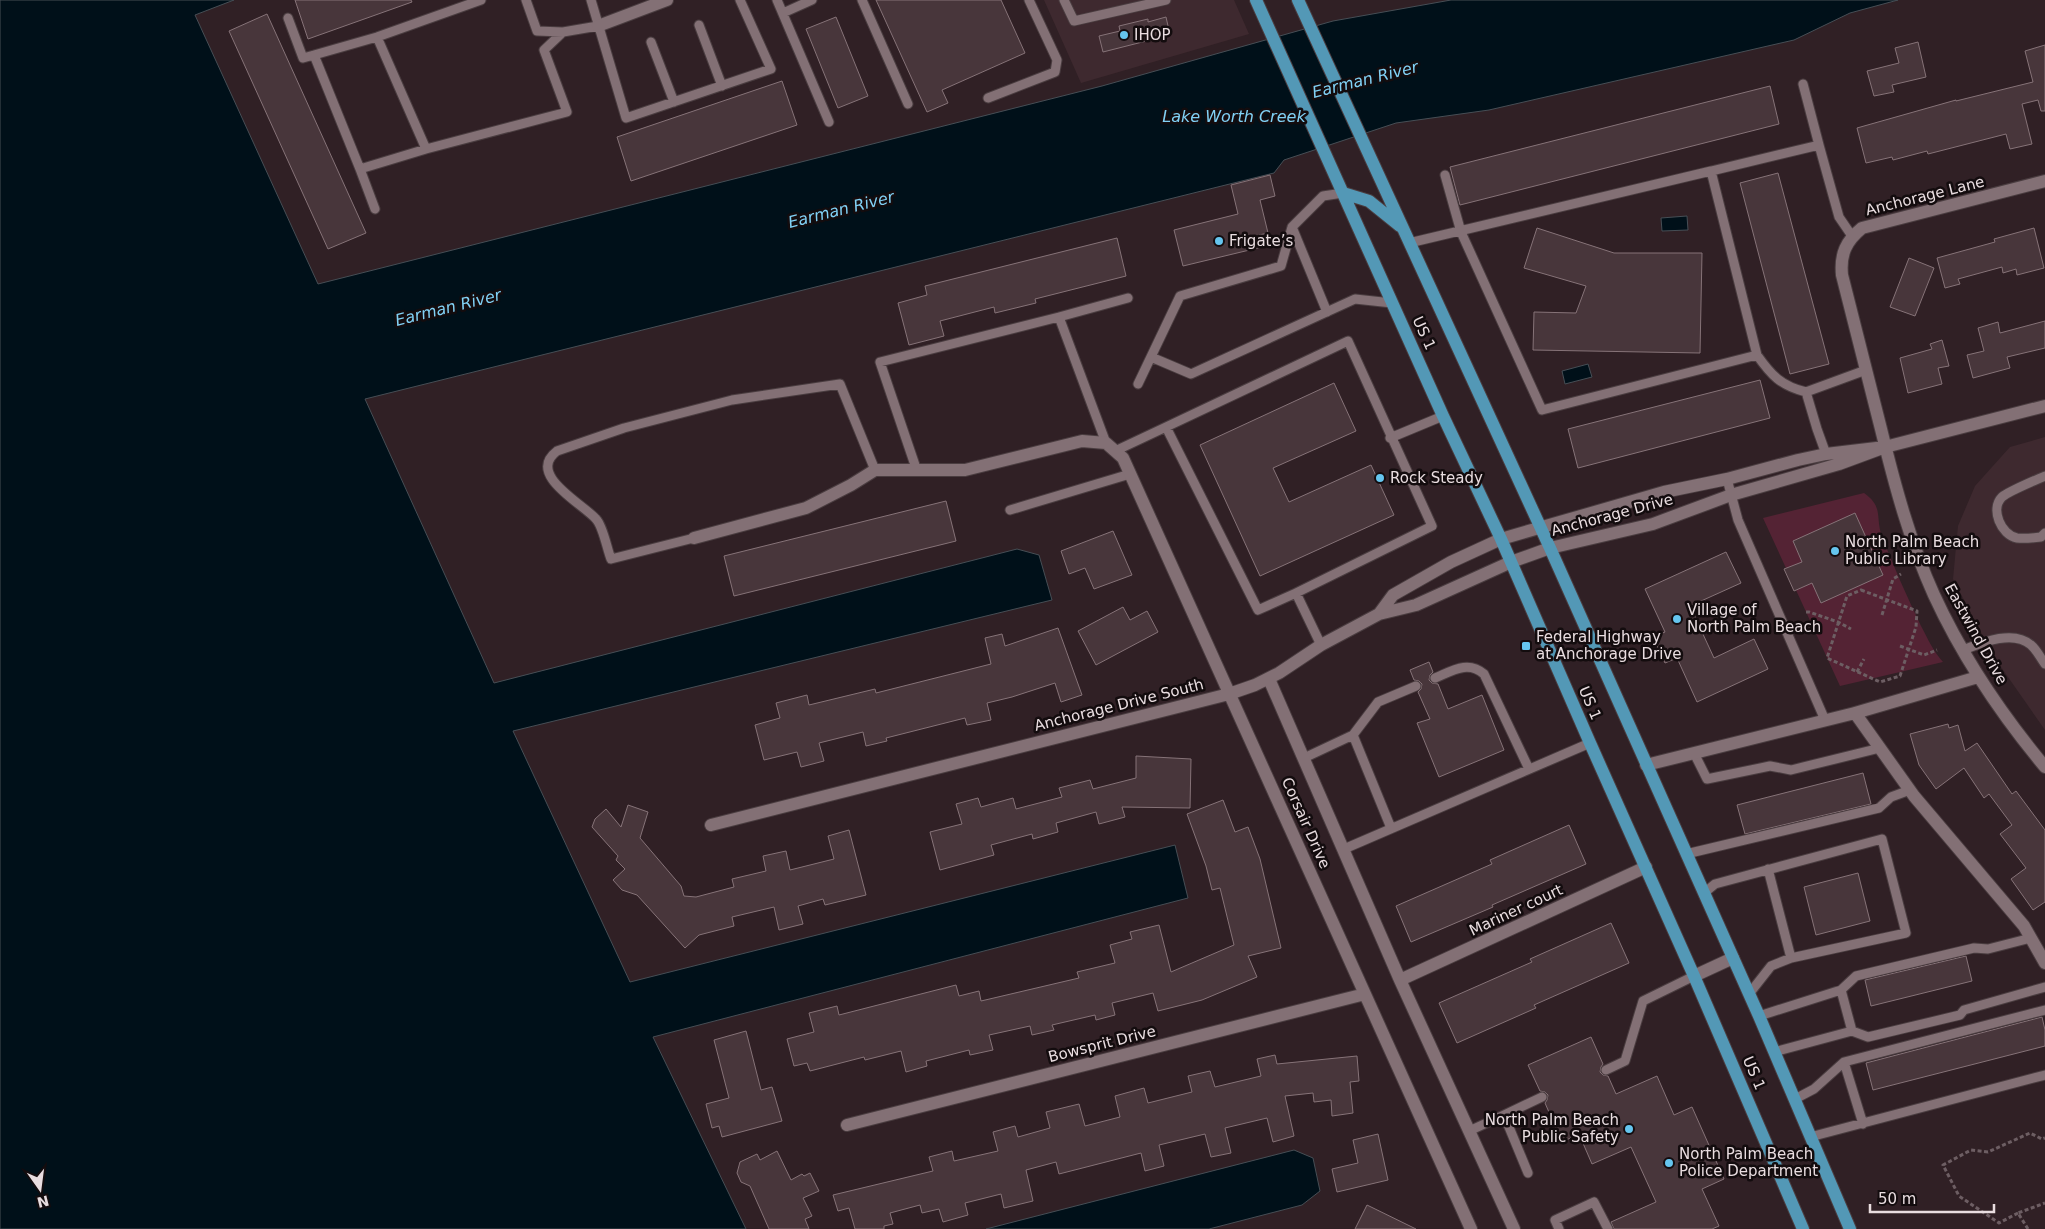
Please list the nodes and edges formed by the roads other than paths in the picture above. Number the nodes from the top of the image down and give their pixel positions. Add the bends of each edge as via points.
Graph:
1 (481, 0) edge
2 (526, 0) edge
3 (591, 0) edge
4 (667, 0) edge
5 (740, 0) edge
6 (778, 0) edge
7 (812, 0) edge
8 (862, 0) edge
9 (1029, 0) edge
10 (1064, 0) edge
11 (1256, 0) edge
12 (1298, 0) edge
13 (1160, 1) edge
14 (783, 13) junction
15 (288, 18) dead end
16 (699, 24) dead end
17 (598, 26) junction
18 (563, 32) junction
19 (376, 37) junction
20 (650, 42) dead end
21 (314, 55) junction
22 (1803, 84) dead end
23 (722, 86) junction
24 (988, 98) dead end
25 (674, 102) junction
26 (908, 104) dead end
27 (829, 122) dead end
28 (1819, 145) junction
29 (426, 149) junction
30 (360, 169) junction
31 (1711, 171) junction
32 (1445, 175) dead end
33 (2045, 181) edge
34 (1343, 193) junction
35 (375, 209) dead end
36 (1292, 227) junction
37 (1402, 228) junction
38 (1461, 232) junction
39 (1852, 236) junction
40 (1409, 243) junction
41 (1128, 298) dead end
42 (1392, 303) junction
43 (1327, 312) junction
44 (1058, 317) junction
45 (1757, 355) junction
46 (1151, 357) junction
47 (1866, 370) junction
48 (1138, 384) dead end
49 (1806, 392) junction
50 (2045, 406) edge
51 (1443, 416) junction
52 (1166, 427) junction
53 (1390, 438) junction
54 (1107, 445) junction
55 (1885, 447) junction
56 (1826, 454) junction
57 (875, 470) junction
58 (917, 470) junction
59 (1130, 474) junction
60 (2045, 476) edge
61 (1727, 478) junction
62 (1731, 495) junction
63 (1010, 510) dead end
64 (1540, 527) junction
65 (2045, 533) edge
66 (694, 538) joint
67 (1501, 539) junction
68 (1550, 548) junction
69 (1511, 562) junction
70 (1296, 593) junction
71 (1379, 614) junction
72 (1321, 646) junction
73 (1963, 650) junction
74 (2045, 664) edge
75 (1978, 677) junction
76 (1435, 678) dead end
77 (1269, 679) junction
78 (1416, 686) dead end
79 (1230, 694) junction
80 (1855, 713) junction
81 (1825, 720) junction
82 (1353, 735) junction
83 (1590, 743) junction
84 (1880, 748) junction
85 (1694, 753) junction
86 (1304, 758) junction
87 (1646, 765) junction
88 (2045, 767) edge
89 (1529, 769) junction
90 (1910, 790) junction
91 (711, 825) dead end
92 (1391, 828) junction
93 (1344, 849) junction
94 (1686, 854) junction
95 (1646, 867) junction
96 (1768, 869) junction
97 (1704, 893) junction
98 (2030, 938) junction
99 (1733, 958) junction
100 (1791, 958) junction
101 (2045, 963) edge
102 (1694, 976) junction
103 (1400, 980) junction
104 (2045, 987) edge
105 (1841, 990) junction
106 (1365, 994) junction
107 (1749, 994) junction
108 (2045, 1010) edge
109 (1759, 1016) junction
110 (1852, 1031) junction
111 (1774, 1052) junction
112 (1844, 1062) junction
113 (1606, 1070) dead end
114 (2045, 1075) edge
115 (1542, 1098) dead end
116 (1795, 1099) junction
117 (1504, 1115) junction
118 (1863, 1124) junction
119 (847, 1125) dead end
120 (1469, 1131) junction
121 (1810, 1137) junction
122 (1528, 1173) dead end
123 (1472, 1229) edge
124 (1514, 1229) edge
125 (1559, 1229) edge
126 (1608, 1229) edge
127 (1803, 1229) edge
128 (1850, 1229) edge

1 - 19 lane
2 - 18 lane via 537,31
3 - 17 lane
4 - 17 street
5 - 23 lane via 771,69
6 - 14 lane
7 - 14 lane
8 - 26 lane
9 - 24 lane via 1056,60 1055,72
10 - 13 lane via 1074,21
11 - 34 main road, US 1 / US 1
12 - 37 main road, US 1
14 - 27 lane
15 - 21 lane via 303,58
16 - 23 lane
17 - 18 lane
17 - 25 lane via 626,118
18 - 29 lane via 544,50 567,112
19 - 21 lane
19 - 29 lane
20 - 25 lane
21 - 30 lane
22 - 28 lane
23 - 25 lane
28 - 31 lane
28 - 39 lane via 1839,217
29 - 30 lane
30 - 35 lane
31 - 38 lane
31 - 45 lane
32 - 38 lane
33 - 39 street, Anchorage Lane via 1862,228
34 - 36 lane via 1323,196
34 - 37 main road via 1368,201
34 - 42 main road, US 1 / US 1
36 - 43 lane
36 - 46 lane via 1281,266 1180,296
37 - 40 main road, US 1
38 - 40 lane
38 - 45 lane via 1542,410
39 - 47 street via 1844,250 1842,275
40 - 64 main road, US 1
41 - 44 lane
42 - 43 lane via 1356,299
42 - 51 main road, US 1 / US 1
43 - 46 lane via 1190,374
44 - 54 lane
44 - 58 lane via 880,362
45 - 49 lane via 1771,375 1794,389
46 - 48 lane
47 - 49 lane
47 - 55 street
49 - 56 lane
50 - 55 street, Anchorage Drive
51 - 53 lane
51 - 67 main road, US 1 / US 1
52 - 53 lane via 1348,341
52 - 54 lane
52 - 70 lane via 1258,610
53 - 70 lane via 1432,526
54 - 58 street via 1082,440 965,470
54 - 59 street, Corsair Drive via 1123,458
55 - 56 street, Anchorage Drive
55 - 62 street, Anchorage Drive via 1839,464
55 - 73 street, Eastwind Drive via 1919,559 1934,596
56 - 61 street, Anchorage Drive
57 - 58 street
57 - 66 street via 806,508
57 - 66 lane via 840,384 732,400 624,428 549,456 547,462 553,482 597,520 611,559
59 - 63 lane
59 - 79 street, Corsair Drive
60 - 65 lane via 2002,497 1997,508 1998,519 2006,532 2015,538 2041,537
61 - 62 lane
61 - 64 street, Anchorage Drive
62 - 68 street, Anchorage Drive via 1653,524
62 - 81 lane via 1738,520
64 - 67 street, Anchorage Drive
64 - 68 main road, US 1
67 - 69 main road, US 1 / US 1
67 - 71 street, Anchorage Drive South via 1451,562 1393,595
68 - 69 street, Anchorage Drive
68 - 87 main road, US 1
69 - 71 street, Anchorage Drive via 1416,606
69 - 83 main road, US 1 / US 1
70 - 72 lane
71 - 72 street, Anchorage Drive South
72 - 77 street, Anchorage Drive South
73 - 74 lane via 1992,639 2014,638 2031,644
73 - 75 street, Eastwind Drive
75 - 80 street
75 - 88 street, Eastwind Drive via 2014,730
76 - 89 lane via 1471,666 1484,674
77 - 79 street, Anchorage Drive South
77 - 86 street
78 - 82 lane via 1378,702
79 - 91 street, Anchorage Drive South
79 - 106 street, Corsair Drive
80 - 81 street
80 - 84 street
81 - 85 street
82 - 86 lane
82 - 92 lane
83 - 89 lane
83 - 95 main road, US 1 / US 1
84 - 85 lane via 1790,770 1770,766 1707,779
84 - 90 street
85 - 87 street
86 - 93 street
87 - 94 main road, US 1
89 - 92 lane
90 - 94 lane via 1891,798 1879,808
90 - 98 street via 2024,926
92 - 93 lane
93 - 103 street
94 - 97 main road, US 1
95 - 102 main road, US 1 / US 1
95 - 103 street, Mariner court
96 - 97 lane via 1715,884
96 - 100 lane
96 - 100 lane via 1882,839 1906,933
97 - 99 main road, US 1
98 - 101 street
98 - 105 lane via 1856,976
99 - 102 street
99 - 107 main road, US 1
100 - 107 lane via 1771,966
102 - 113 lane via 1643,1001 1625,1061
102 - 127 main road, US 1 / US 1
103 - 120 street
104 - 110 lane via 1964,1010 1960,1015 1868,1037
105 - 109 lane
105 - 110 lane
106 - 119 street, Bowsprit Drive
106 - 123 street, Corsair Drive
107 - 109 main road, US 1
108 - 112 lane
109 - 111 main road, US 1
110 - 111 lane
111 - 116 main road, US 1
112 - 116 lane via 1814,1089
112 - 118 lane
114 - 118 lane
115 - 117 lane
116 - 121 main road, US 1
117 - 120 lane
117 - 122 lane
118 - 121 lane
120 - 124 street
121 - 128 main road, US 1
125 - 126 lane via 1555,1220 1594,1202

